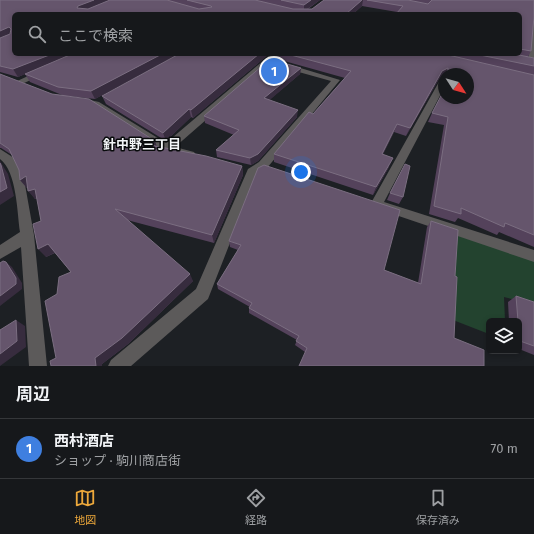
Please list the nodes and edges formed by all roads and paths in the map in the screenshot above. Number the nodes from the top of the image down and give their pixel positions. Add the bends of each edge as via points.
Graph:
1 (534, 24) edge
2 (272, 57) edge
3 (530, 64) edge
4 (52, 68) edge
5 (6, 78) edge
6 (19, 82) junction
7 (32, 88) edge
8 (438, 91) edge
9 (81, 102) edge
10 (167, 148) junction
11 (0, 154) edge
12 (202, 158) edge
13 (254, 169) junction
14 (279, 170) edge
15 (362, 198) edge
16 (377, 203) junction
17 (27, 235) junction
18 (0, 253) edge
19 (534, 256) edge
20 (38, 366) edge
21 (117, 366) edge

1 - 3 street
2 - 10 street
2 - 13 street via 336,80
4 - 6 street
5 - 6 street
6 - 7 street
8 - 16 street
9 - 10 street via 99,102
10 - 12 street
11 - 17 street via 10,161 18,179
13 - 14 street
13 - 21 street via 202,294
15 - 16 street
16 - 19 street
17 - 18 street
17 - 20 street

